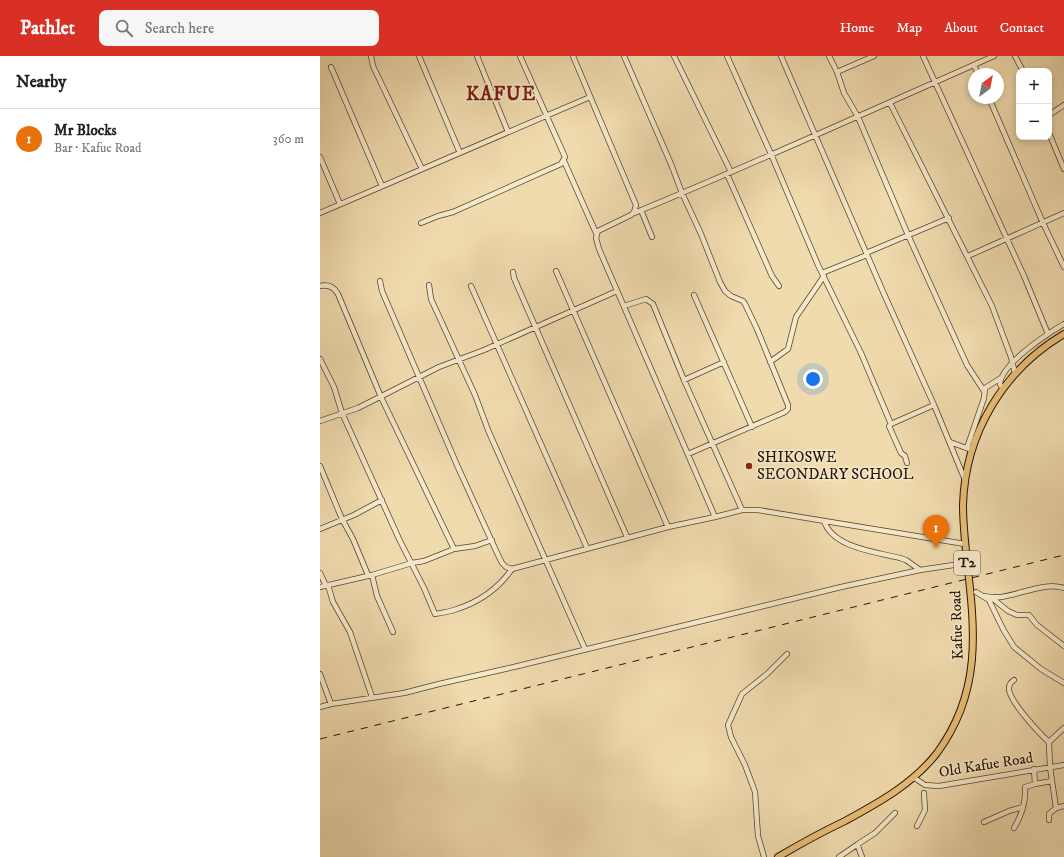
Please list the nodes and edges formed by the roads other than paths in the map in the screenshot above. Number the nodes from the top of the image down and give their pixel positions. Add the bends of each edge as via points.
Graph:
1 (371, 56) edge
2 (418, 56) edge
3 (478, 56) edge
4 (520, 56) edge
5 (573, 56) edge
6 (624, 56) edge
7 (674, 56) edge
8 (728, 56) edge
9 (781, 56) edge
10 (829, 56) edge
11 (874, 56) edge
12 (923, 56) edge
13 (994, 56) edge
14 (1015, 56) edge
15 (974, 65) junction
16 (331, 67) dead end
17 (975, 68) edge
18 (1021, 68) edge
19 (837, 72) junction
20 (935, 82) junction
21 (590, 97) junction
22 (890, 103) junction
23 (992, 104) edge
24 (1064, 105) edge
25 (1052, 113) edge
26 (546, 115) junction
27 (858, 117) junction
28 (508, 132) junction
29 (815, 135) junction
30 (1052, 140) edge
31 (460, 153) junction
32 (771, 154) junction
33 (320, 157) edge
34 (564, 161) junction
35 (422, 169) junction
36 (1064, 169) edge
37 (729, 173) junction
38 (382, 186) junction
39 (682, 194) junction
40 (340, 204) junction
41 (641, 210) junction
42 (320, 213) edge
43 (1064, 213) edge
44 (632, 214) junction
45 (949, 218) junction
46 (421, 223) dead end
47 (1043, 223) junction
48 (596, 233) junction
49 (908, 235) junction
50 (652, 237) dead end
51 (1007, 238) junction
52 (866, 254) junction
53 (968, 256) junction
54 (1064, 267) edge
55 (556, 271) dead end
56 (513, 272) dead end
57 (823, 274) junction
58 (380, 280) dead end
59 (428, 285) dead end
60 (320, 286) edge
61 (471, 286) dead end
62 (778, 286) dead end
63 (617, 291) junction
64 (694, 295) dead end
65 (624, 306) junction
66 (574, 311) junction
67 (1064, 324) edge
68 (535, 327) junction
69 (1048, 334) junction
70 (1064, 334) edge
71 (497, 344) junction
72 (320, 359) edge
73 (459, 360) junction
74 (724, 362) junction
75 (770, 362) junction
76 (1013, 362) junction
77 (1015, 373) junction
78 (419, 378) junction
79 (1001, 378) junction
80 (684, 380) junction
81 (1003, 389) junction
82 (984, 391) junction
83 (381, 397) junction
84 (934, 405) junction
85 (342, 413) junction
86 (320, 420) edge
87 (891, 424) junction
88 (752, 427) junction
89 (950, 442) junction
90 (713, 445) junction
91 (969, 449) junction
92 (688, 454) junction
93 (907, 462) dead end
94 (320, 466) edge
95 (966, 480) junction
96 (382, 500) junction
97 (742, 510) junction
98 (715, 517) junction
99 (342, 519) junction
100 (824, 521) junction
101 (668, 527) junction
102 (320, 529) edge
103 (627, 537) junction
104 (492, 540) junction
105 (965, 544) junction
106 (587, 548) junction
107 (454, 549) junction
108 (546, 559) junction
109 (412, 563) junction
110 (967, 563) junction
111 (512, 569) junction
112 (920, 570) junction
113 (320, 573) edge
114 (370, 575) junction
115 (327, 586) junction
116 (320, 587) edge
117 (1064, 588) edge
118 (973, 591) junction
119 (992, 598) junction
120 (393, 632) dead end
121 (1064, 646) edge
122 (585, 649) junction
123 (787, 654) dead end
124 (320, 674) edge
125 (1014, 680) dead end
126 (1064, 683) edge
127 (372, 697) junction
128 (331, 704) junction
129 (320, 708) edge
130 (1064, 728) edge
131 (1050, 742) junction
132 (1064, 765) edge
133 (1050, 767) junction
134 (1034, 770) junction
135 (913, 777) junction
136 (1052, 781) junction
137 (1035, 784) junction
138 (924, 793) dead end
139 (1064, 806) edge
140 (1023, 807) junction
141 (1056, 808) junction
142 (895, 813) dead end
143 (1049, 820) dead end
144 (984, 822) dead end
145 (917, 826) dead end
146 (1014, 828) dead end
147 (858, 844) junction
148 (764, 857) edge
149 (778, 857) edge
150 (839, 857) edge
151 (862, 857) edge

1 - 35 street via 373,66
2 - 31 street
3 - 28 street
4 - 26 street
5 - 21 street
6 - 39 street
7 - 37 street
8 - 32 street
9 - 29 street
10 - 19 street
11 - 19 street
12 - 20 street
13 - 15 street
14 - 18 street
15 - 17 street
15 - 20 street
16 - 38 street
19 - 27 street via 844,93
20 - 22 street
20 - 51 street
21 - 26 street
21 - 44 street via 636,205
22 - 27 street
22 - 45 street
23 - 47 street
24 - 25 street
26 - 28 street
26 - 34 street via 565,157
27 - 29 street
27 - 49 street
28 - 31 street
29 - 32 street
29 - 52 street
30 - 36 street
31 - 35 street
32 - 37 street
32 - 57 street
33 - 40 street
34 - 46 street via 479,201
34 - 48 street
35 - 38 street
37 - 39 street
37 - 62 street
38 - 40 street
39 - 41 street
39 - 75 street via 720,282 725,291 745,304
40 - 42 street
41 - 44 street
41 - 50 street
43 - 47 street
44 - 48 street
45 - 49 street
45 - 53 street
47 - 51 street
47 - 54 street
48 - 63 street via 599,249
49 - 52 street
49 - 82 street via 967,365
51 - 53 street
51 - 69 street
52 - 57 street
52 - 84 street
53 - 76 street via 996,316
55 - 66 street
56 - 68 street
57 - 75 street via 796,317 788,349
57 - 87 street
58 - 78 street via 382,291
59 - 73 street via 431,299
60 - 83 street via 330,287 338,294
61 - 71 street
63 - 65 street
63 - 66 street
64 - 74 street
65 - 80 street via 646,299 653,304
65 - 92 street
66 - 68 street
66 - 101 street
67 - 69 street
68 - 71 street
68 - 103 street
69 - 76 street
70 - 77 highway, Kafue Road / T2
71 - 73 street
71 - 106 street
72 - 85 street
73 - 78 street
73 - 108 street via 490,436
74 - 80 street
74 - 88 street
75 - 88 street via 788,409
76 - 77 street
76 - 79 street
77 - 81 highway, Kafue Road / T2
78 - 83 street
78 - 104 street
79 - 81 street via 1000,384
79 - 82 street
80 - 90 street
81 - 91 highway, Kafue Road / T2
82 - 91 street
83 - 85 street
83 - 107 street
84 - 87 street
84 - 89 street
85 - 86 street
85 - 96 street
87 - 93 street via 889,429
88 - 90 street
89 - 91 street
89 - 95 street
90 - 92 street
90 - 97 street
91 - 95 highway, Kafue Road / T2
92 - 98 street
94 - 99 street
95 - 105 highway, Kafue Road / T2 via 963,505
96 - 99 street
96 - 109 street
97 - 98 street
97 - 100 street via 765,511
98 - 101 street
99 - 102 street
99 - 114 street
100 - 105 street
100 - 112 street via 829,531 842,542 906,560
101 - 103 street
103 - 106 street
104 - 107 street
104 - 111 street via 502,563
105 - 110 highway, Kafue Road / T2
106 - 108 street
107 - 109 street
108 - 111 street
108 - 122 street
109 - 111 street via 435,614 454,610 484,596 498,586
109 - 114 street
110 - 112 street
110 - 118 highway, Kafue Road / T2
112 - 122 street
113 - 115 street
114 - 115 street
114 - 120 street
115 - 116 street
115 - 127 street via 350,632
117 - 119 street via 1050,586
118 - 119 street
118 - 126 street via 989,600 1014,647 1041,669
118 - 135 highway, Kafue Road / T2 via 974,640 966,695 943,744
119 - 121 street via 1008,611 1017,615 1029,615 1037,625
122 - 127 street via 404,693
123 - 148 street via 742,694 728,725 755,792 758,836
124 - 128 street
125 - 131 street via 1009,688 1012,698 1028,720
127 - 128 street
128 - 129 street
130 - 131 street
131 - 133 street
132 - 133 street, Old Kafue Road
133 - 134 street, Old Kafue Road
133 - 136 street
134 - 135 street, Old Kafue Road via 939,786 925,785
134 - 137 street
135 - 149 highway, Kafue Road / T2 via 886,797
136 - 137 street
136 - 141 street
137 - 140 street via 1025,787
138 - 145 street via 925,810
139 - 141 street
140 - 144 street
140 - 146 street
141 - 143 street via 1049,814
142 - 147 street via 875,833
147 - 150 street
147 - 151 street

